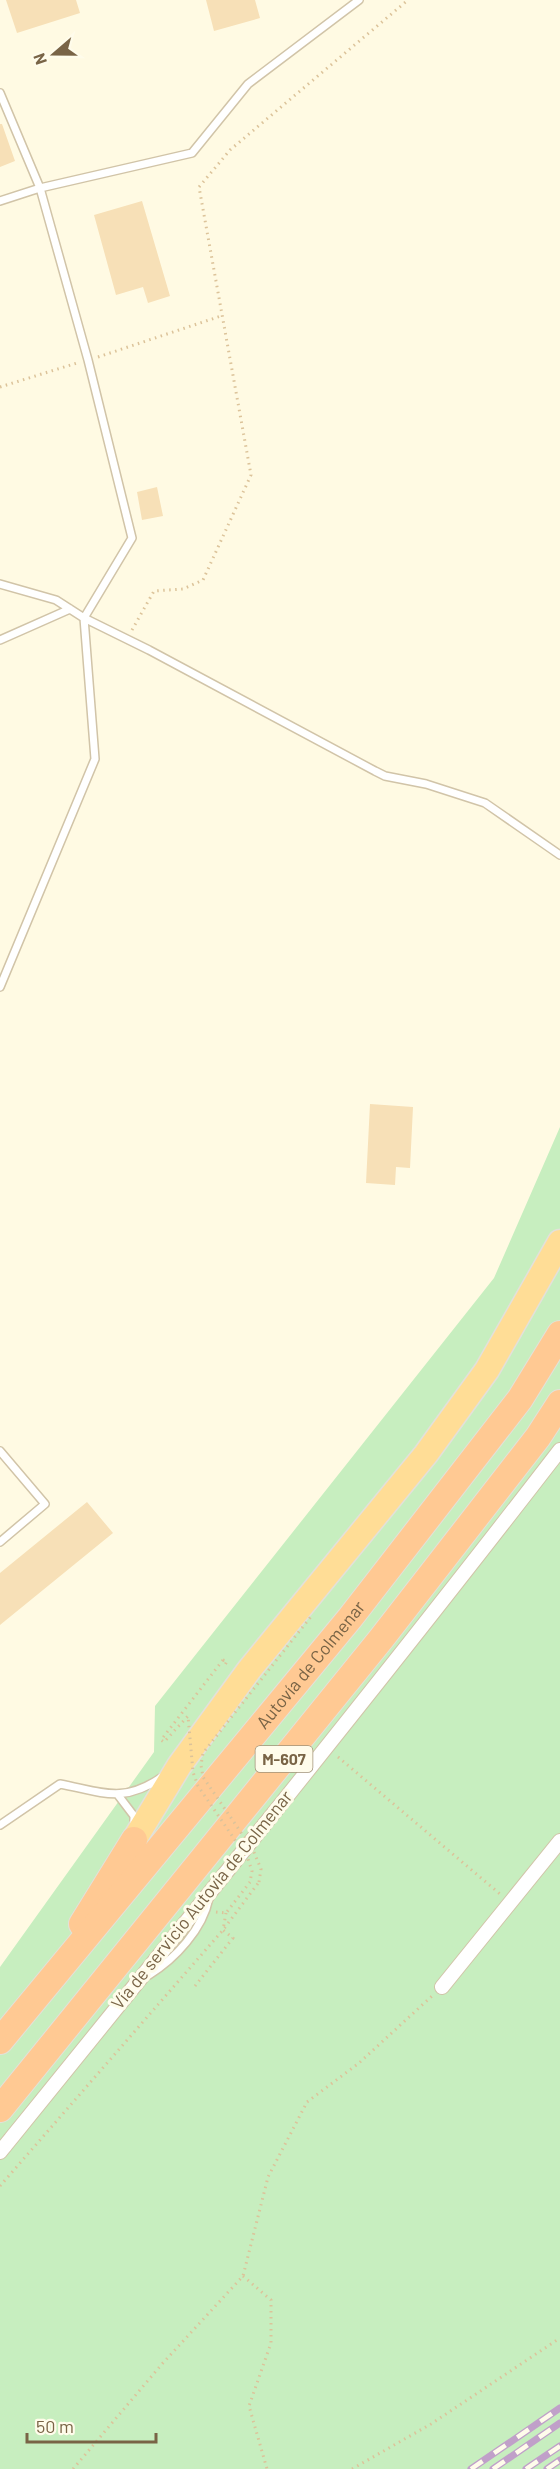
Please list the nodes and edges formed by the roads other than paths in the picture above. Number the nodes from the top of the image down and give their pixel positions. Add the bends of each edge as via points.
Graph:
1 (358, 0) edge
2 (0, 93) edge
3 (40, 188) junction
4 (0, 201) edge
5 (0, 584) edge
6 (70, 609) junction
7 (84, 618) junction
8 (0, 640) edge
9 (560, 855) edge
10 (0, 987) edge
11 (560, 1242) edge
12 (560, 1334) edge
13 (560, 1403) edge
14 (560, 1450) edge
15 (0, 1451) edge
16 (0, 1542) edge
17 (179, 1766) junction
18 (118, 1795) junction
19 (0, 1825) edge
20 (134, 1840) junction
21 (560, 1841) edge
22 (210, 1892) junction
23 (137, 1982) junction
24 (442, 1987) road end
25 (45, 1989) junction
26 (0, 2041) edge
27 (0, 2109) edge
28 (0, 2152) edge

1 - 3 lane via 248,84 192,153
2 - 3 lane
3 - 4 lane
3 - 7 lane via 132,538
5 - 6 lane via 57,600
6 - 7 lane
6 - 8 lane
7 - 9 lane via 386,776 485,803
7 - 10 lane via 95,759
11 - 17 highway via 487,1370 426,1454 256,1661
12 - 25 highway, Autovía de Colmenar / M-607 via 520,1399 350,1617
13 - 27 highway, M-607 via 538,1437 381,1639
14 - 22 street, Vía de servicio Autovía de Colmenar via 404,1652
15 - 16 lane via 45,1504
17 - 18 lane via 147,1788
17 - 20 highway
18 - 19 lane via 60,1784
18 - 20 lane via 134,1816
20 - 25 highway
21 - 24 street
22 - 23 street, Vía de servicio Autovía de Colmenar
22 - 23 lane via 206,1911 168,1964
23 - 28 street, Vía de servicio Autovía de Colmenar
25 - 26 highway, Autovía de Colmenar / M-607

